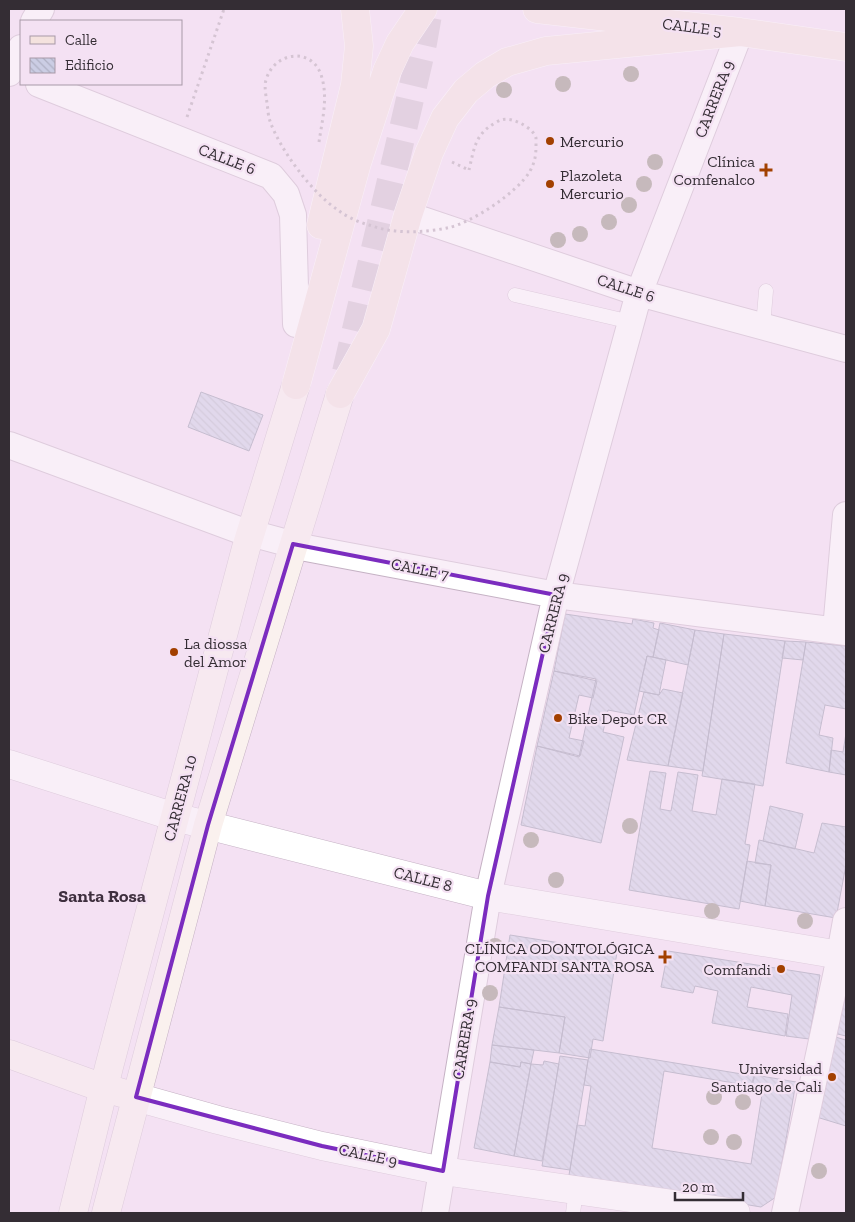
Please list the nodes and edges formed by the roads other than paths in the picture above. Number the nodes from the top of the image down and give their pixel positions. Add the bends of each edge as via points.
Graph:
1 (41, 9) edge
2 (355, 9) edge
3 (423, 9) edge
4 (537, 9) edge
5 (35, 20) edge
6 (740, 32) junction
7 (846, 47) edge
8 (20, 50) edge
9 (9, 72) edge
10 (42, 85) edge
11 (408, 215) junction
12 (766, 291) dead end
13 (639, 293) junction
14 (515, 294) dead end
15 (631, 322) junction
16 (296, 324) junction
17 (762, 326) junction
18 (846, 349) edge
19 (298, 377) junction
20 (9, 445) edge
21 (846, 515) edge
22 (250, 533) junction
23 (293, 544) junction
24 (556, 595) junction
25 (841, 631) edge
26 (9, 764) edge
27 (175, 817) junction
28 (208, 825) junction
29 (488, 896) junction
30 (846, 921) edge
31 (843, 956) edge
32 (9, 1054) edge
33 (104, 1087) junction
34 (136, 1096) junction
35 (443, 1171) junction
36 (575, 1202) edge
37 (73, 1213) edge
38 (106, 1213) edge
39 (435, 1213) edge
40 (736, 1213) edge
41 (785, 1213) edge

1 - 5 street
2 - 16 main road via 359,46 355,85
3 - 19 main road via 400,43 384,80 357,163
4 - 6 main road, CALLE 5
6 - 7 main road, CALLE 5
6 - 11 main road via 546,51 518,58 495,69 466,91 445,118
6 - 13 street, CARRERA 9
8 - 9 street
10 - 16 street, CALLE 6 via 271,176 286,194 293,215
11 - 13 street, CALLE 6
11 - 23 main road, CARRERA 10 via 376,329 343,383
12 - 17 lane
13 - 15 street, CARRERA 9
13 - 17 street, CALLE 6
14 - 15 lane
15 - 24 street, CARRERA 9
16 - 19 main road
17 - 18 street, CALLE 6
19 - 22 main road, CARRERA 10
20 - 22 street, CALLE 7
21 - 25 street
22 - 23 street, CALLE 7
22 - 27 main road, CARRERA 10
23 - 24 street, CALLE 7
23 - 28 main road, CARRERA 10
24 - 25 street, CALLE 7
24 - 29 street, CARRERA 9
26 - 27 street, CALLE 8
27 - 28 street, CALLE 8
27 - 33 main road, CARRERA 10
28 - 29 street, CALLE 8
28 - 34 main road, CARRERA 10
29 - 31 street, CALLE 8
29 - 35 street, CARRERA 9
30 - 31 street
31 - 41 street
32 - 33 main road, CALLE 9
33 - 34 main road, CALLE 9
33 - 37 main road, CARRERA 10
34 - 35 street, CALLE 9 via 218,1120
34 - 38 main road, CARRERA 10
35 - 36 street, CALLE 9
35 - 39 street, CARRERA 9
36 - 40 street, CALLE 9

